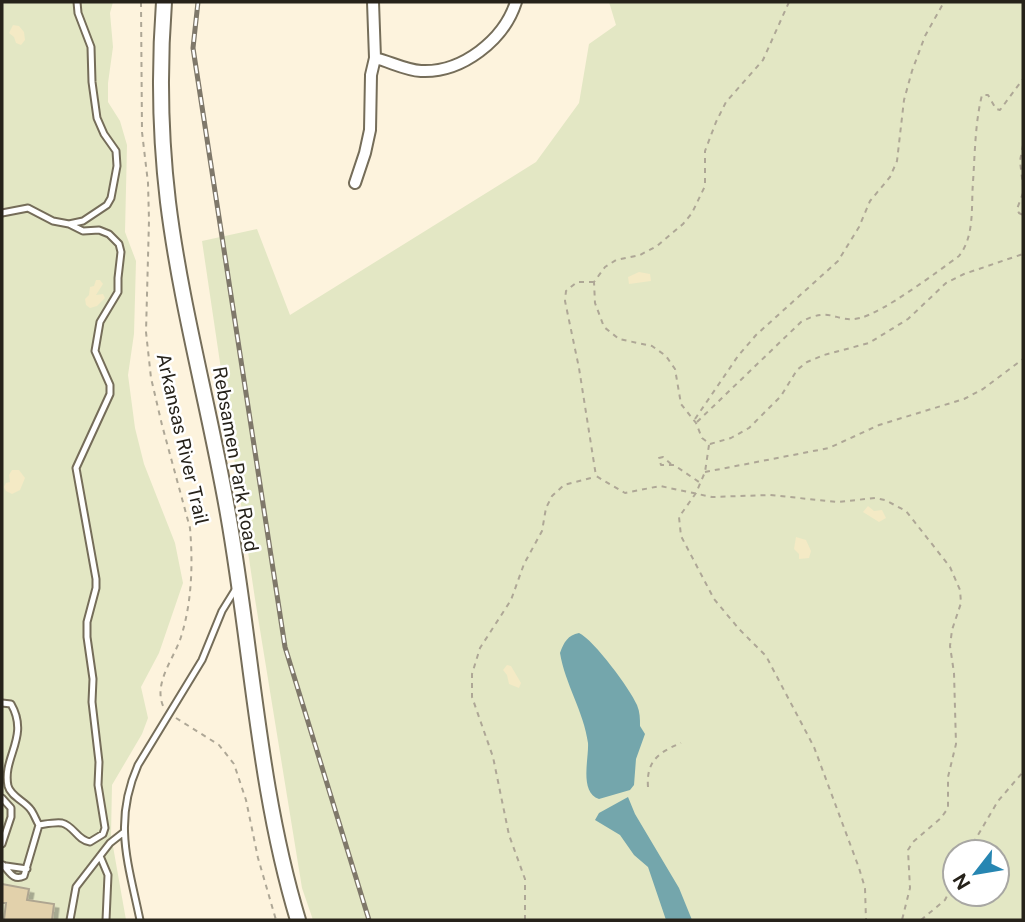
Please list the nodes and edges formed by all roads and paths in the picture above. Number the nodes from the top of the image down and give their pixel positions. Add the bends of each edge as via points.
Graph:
1 (77, 2) edge
2 (141, 2) edge
3 (164, 2) edge
4 (373, 2) edge
5 (516, 2) edge
6 (789, 2) edge
7 (944, 2) edge
8 (375, 58) junction
9 (1023, 79) edge
10 (1023, 145) edge
11 (355, 183) dead end
12 (1023, 186) edge
13 (1023, 193) edge
14 (2, 213) edge
15 (1023, 215) edge
16 (69, 224) junction
17 (1023, 254) edge
18 (594, 282) junction
19 (1023, 359) edge
20 (695, 422) junction
21 (710, 444) junction
22 (671, 464) dead end
23 (705, 472) junction
24 (596, 476) junction
25 (700, 482) junction
26 (696, 493) junction
27 (239, 584) junction
28 (2, 703) edge
29 (171, 714) junction
30 (681, 743) dead end
31 (1023, 772) edge
32 (5, 774) edge
33 (648, 787) dead end
34 (2, 798) edge
35 (39, 825) junction
36 (124, 832) junction
37 (976, 838) edge
38 (2, 844) edge
39 (100, 856) junction
40 (3, 864) edge
41 (27, 869) junction
42 (941, 902) edge
43 (69, 920) edge
44 (106, 920) edge
45 (140, 920) edge
46 (276, 920) edge
47 (298, 920) edge
48 (525, 920) edge
49 (866, 920) edge
50 (902, 920) edge
51 (921, 920) edge

1 - 16 lane via 91,47 97,118 116,151 117,166 107,205 83,222
2 - 29 path, Arkansas River Trail via 142,132 149,196 146,332 151,378 190,528 192,554 188,611 160,687 162,706
3 - 27 street, Rebsamen Park Road via 160,102 169,204
4 - 8 street
5 - 8 street via 493,39 457,64 422,71
6 - 18 path via 763,61 726,102 716,122 705,151 705,186 692,213 657,246 640,256 616,260
7 - 20 path via 912,71 897,161 890,177 870,201 838,261 756,335
8 - 11 street via 370,130
9 - 20 path via 1000,110 988,95 982,95 972,214 959,256 866,316 849,319 821,313 802,322
10 - 12 path
13 - 15 path via 1017,209
14 - 16 lane via 28,208
16 - 35 lane via 109,234 121,252 118,292 100,322 95,351 110,394 76,468 96,579 87,637 105,828 90,842 62,823
17 - 21 path via 946,283 908,319 869,343 807,362 750,428
18 - 20 path via 595,303 604,327 619,339 660,350 675,369 681,404
18 - 24 path via 574,283 566,291 565,301
19 - 23 path via 973,395 879,425 829,448
20 - 21 path
21 - 23 path
22 - 25 path
23 - 25 path
24 - 26 path via 625,494 660,486
24 - 48 path via 564,485 552,496 542,531 511,600 481,648 471,680 509,835 525,878
25 - 26 path
26 - 49 path via 679,517 681,536 717,603 766,656 814,747 859,868
26 - 50 path via 838,502 885,500 906,511 954,574 961,603 950,646 956,744 948,777 948,808 908,850 910,888
27 - 29 lane
27 - 47 street, Rebsamen Park Road via 259,738
28 - 32 lane via 11,704 18,726
29 - 36 lane via 130,782
29 - 46 path via 219,745 234,764
30 - 33 path via 651,761
31 - 37 path via 998,801
32 - 35 lane via 10,792 30,808
34 - 38 lane via 11,808 11,817
35 - 41 lane
36 - 39 lane
36 - 45 lane
39 - 43 lane via 76,887
39 - 44 lane via 108,875
40 - 41 lane
40 - 41 lane via 16,878 24,876
42 - 51 path

